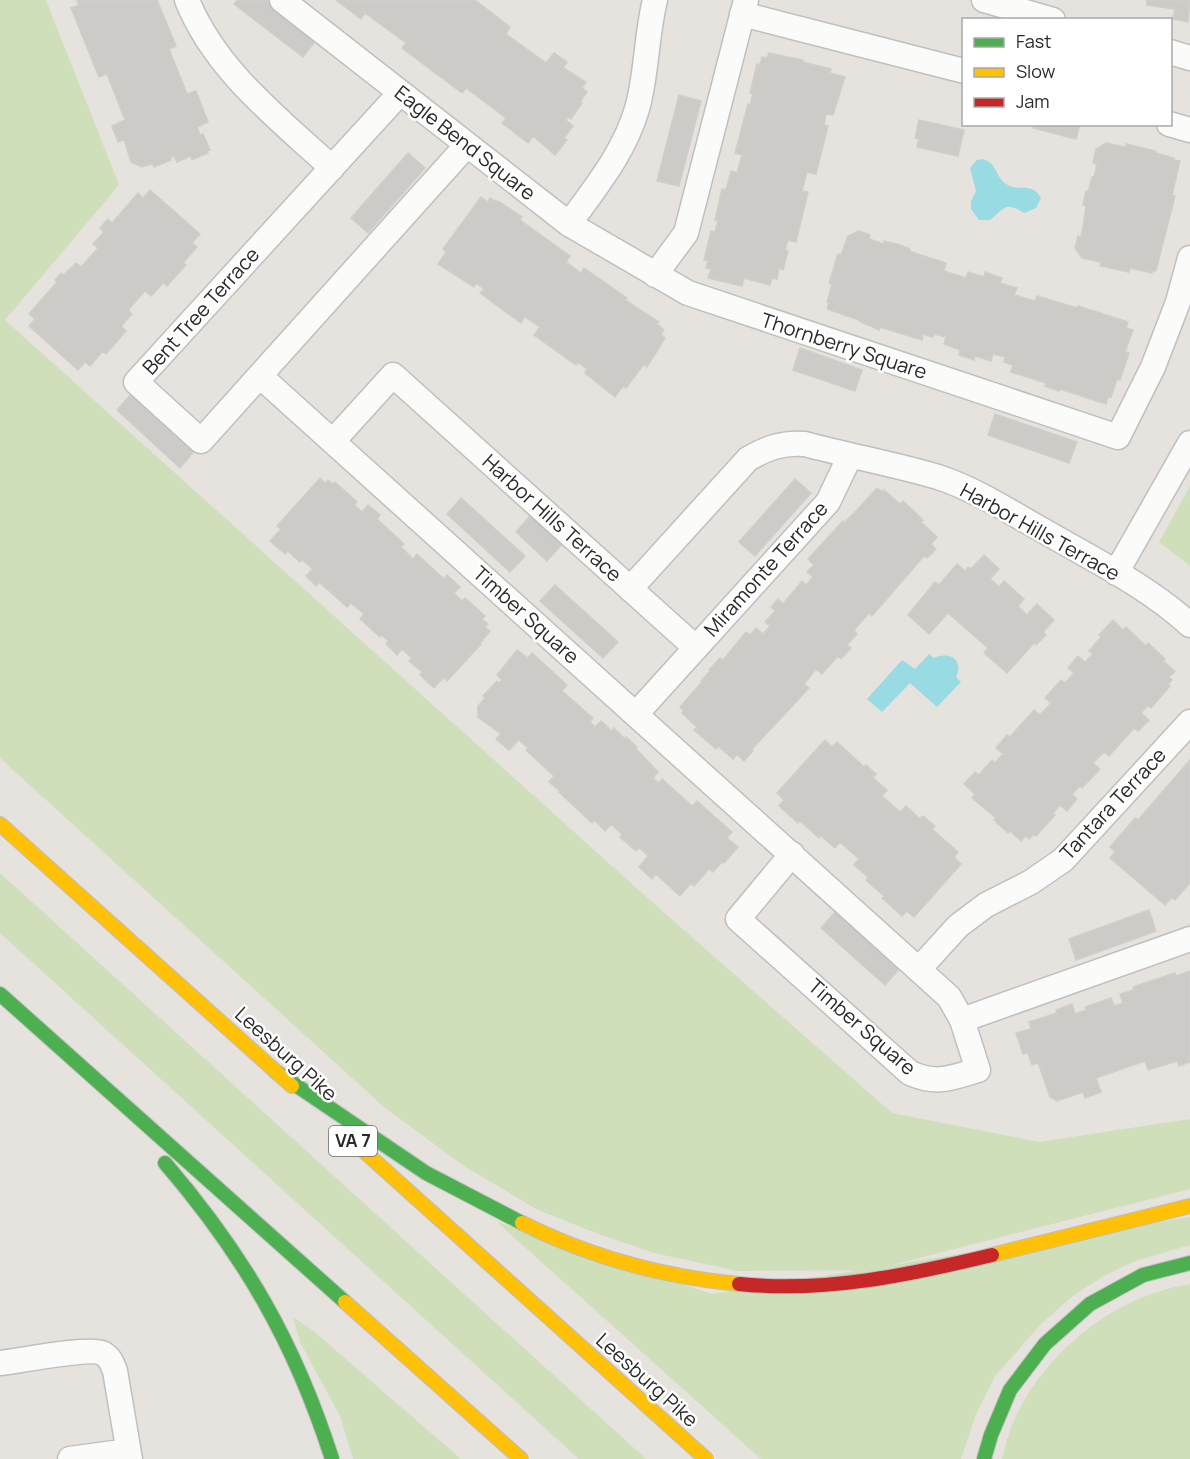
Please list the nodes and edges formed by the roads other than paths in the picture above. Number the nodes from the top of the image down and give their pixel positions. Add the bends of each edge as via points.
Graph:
1 (187, 0) edge
2 (282, 0) edge
3 (655, 0) edge
4 (984, 0) edge
5 (744, 7) edge
6 (1046, 18) edge
7 (1172, 53) edge
8 (1190, 58) edge
9 (962, 71) edge
10 (400, 93) junction
11 (1172, 125) edge
12 (1190, 130) edge
13 (467, 145) junction
14 (332, 168) junction
15 (569, 224) junction
16 (1190, 258) edge
17 (655, 275) junction
18 (260, 376) junction
19 (333, 441) junction
20 (1190, 443) edge
21 (850, 456) junction
22 (1116, 573) junction
23 (630, 589) junction
24 (1190, 625) edge
25 (696, 648) junction
26 (636, 714) junction
27 (1190, 722) edge
28 (0, 824) edge
29 (792, 854) junction
30 (1190, 939) edge
31 (919, 969) junction
32 (0, 994) edge
33 (962, 1020) junction
34 (66, 1052) junction
35 (275, 1071) junction
36 (1190, 1206) edge
37 (1190, 1263) edge
38 (0, 1363) edge
39 (129, 1455) edge
40 (70, 1459) edge
41 (332, 1459) edge
42 (521, 1459) edge
43 (706, 1459) edge
44 (984, 1459) edge

1 - 14 street via 214,50 241,84
2 - 10 street, Eagle Bend Square
3 - 15 street via 637,108 625,141
4 - 6 street
5 - 9 street
5 - 17 street via 686,233
7 - 8 street
10 - 13 street, Eagle Bend Square
10 - 14 street, Bent Tree Terrace
11 - 12 street
13 - 15 street, Eagle Bend Square
13 - 18 street, Bent Tree Terrace
14 - 18 street, Bent Tree Terrace via 136,382 201,441
15 - 17 street, Eagle Bend Square
16 - 17 street, Thornberry Square via 1153,367 1118,437 707,301
18 - 19 street, Timber Square
19 - 23 street, Harbor Hills Terrace via 393,375
19 - 26 street, Timber Square
20 - 22 street
21 - 22 street, Harbor Hills Terrace via 939,477 992,502
21 - 23 street, Harbor Hills Terrace via 789,443 767,448 748,459
21 - 25 street, Miramonte Terrace via 828,502
22 - 24 street, Harbor Hills Terrace
23 - 25 street, Miramonte Terrace
25 - 26 street, Miramonte Terrace
26 - 29 street, Timber Square
27 - 31 street, Tantara Terrace via 1064,860 986,905 958,926
28 - 35 highway, Leesburg Pike / VA 7
29 - 31 street, Timber Square
29 - 33 street, Timber Square via 738,919 910,1073 925,1080 942,1081 978,1070
30 - 33 street
31 - 33 street, Timber Square via 949,997
32 - 34 highway
34 - 41 highway via 224,1235 295,1358
34 - 42 highway
35 - 36 highway via 426,1173 491,1208 560,1242 627,1264 696,1280 767,1287 842,1284 921,1272
35 - 43 highway, Leesburg Pike / VA 7
37 - 44 highway via 1143,1275 1090,1304 1045,1344 1010,1390
38 - 39 street via 92,1350 102,1353 111,1360 115,1371
39 - 40 street

